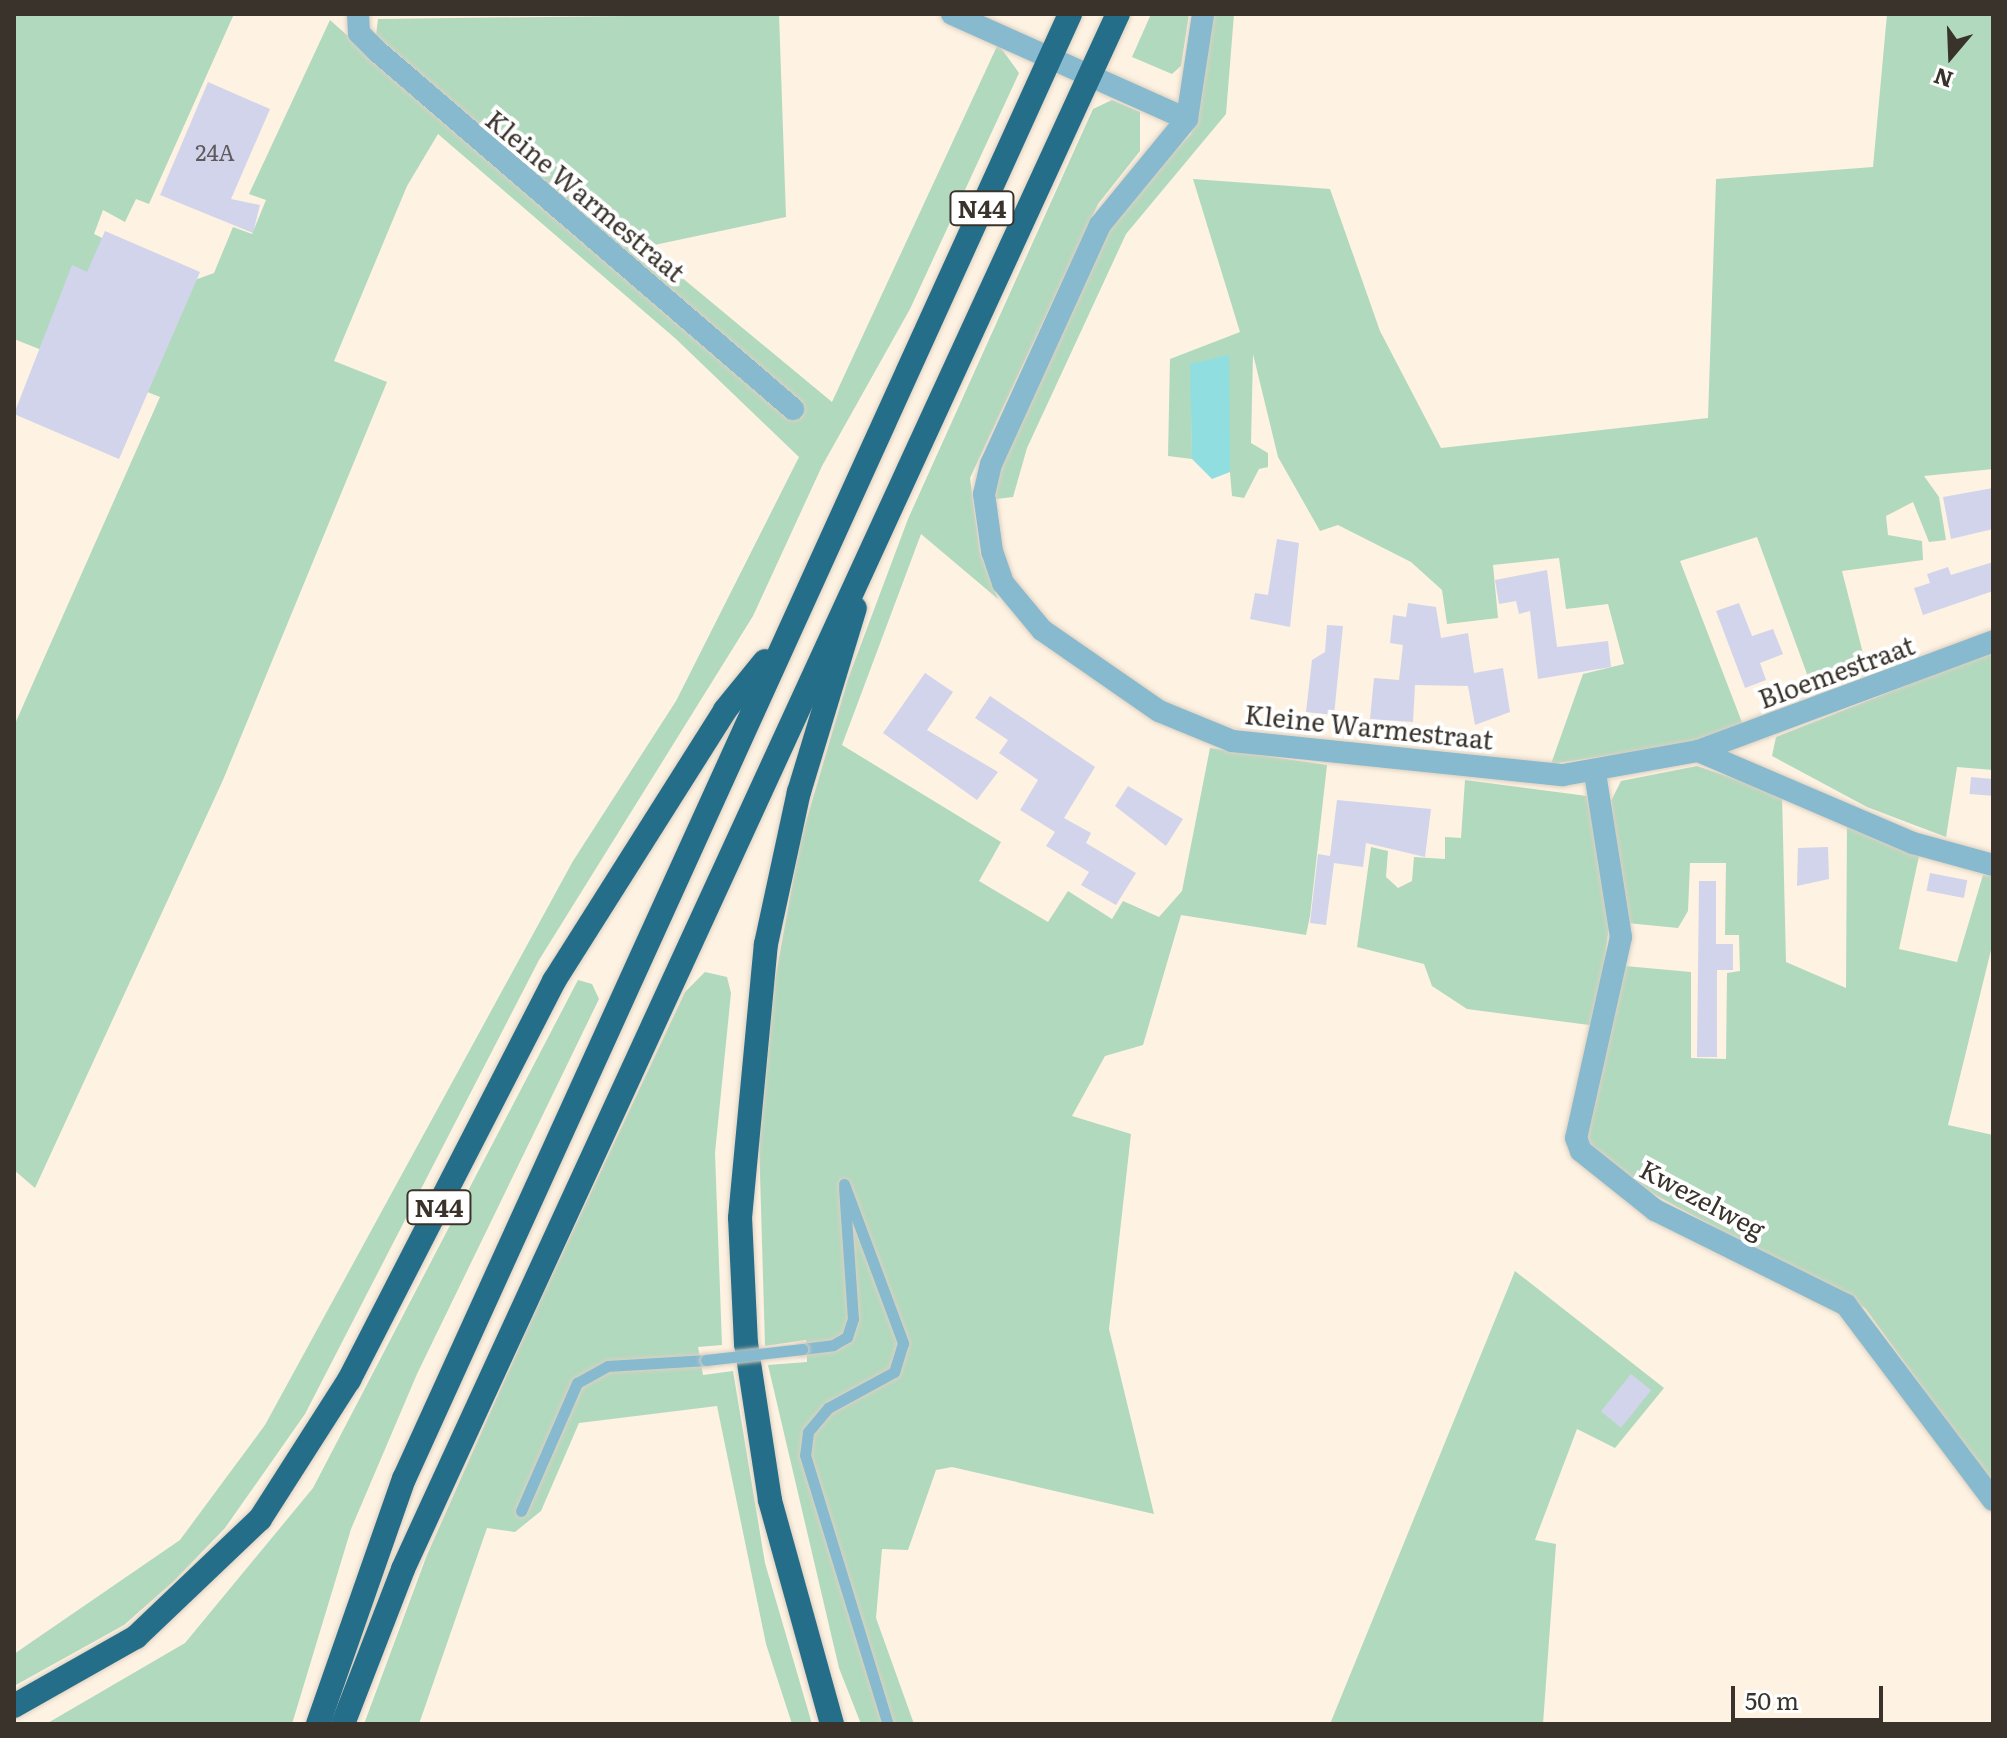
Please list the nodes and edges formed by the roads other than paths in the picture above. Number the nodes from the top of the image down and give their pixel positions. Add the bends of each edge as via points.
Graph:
1 (358, 14) edge
2 (952, 14) edge
3 (1070, 14) edge
4 (1118, 14) edge
5 (1203, 14) edge
6 (1049, 58) junction
7 (1089, 76) junction
8 (1187, 119) junction
9 (793, 409) dead end
10 (904, 475) junction
11 (787, 635) junction
12 (1993, 641) edge
13 (1698, 751) junction
14 (1595, 773) junction
15 (1993, 865) edge
16 (1993, 1500) edge
17 (521, 1511) dead end
18 (14, 1706) edge
19 (318, 1724) edge
20 (343, 1724) edge
21 (832, 1724) edge
22 (888, 1724) edge

1 - 9 street, Kleine Warmestraat via 359,33 377,51
2 - 6 street
3 - 6 highway, N44
4 - 7 highway, N44
5 - 8 street
6 - 7 street
6 - 11 highway, N44
7 - 8 street
7 - 10 highway, N44
8 - 14 street, Kleine Warmestraat via 1100,225 991,464 986,521 1003,583 1062,647 1171,717 1232,741
10 - 20 highway, N44 via 403,1569
10 - 21 highway via 837,659 793,818 766,944 743,1143 742,1281 756,1420 801,1630
11 - 18 highway, N44 via 725,710 561,968 349,1380 260,1519 136,1637
11 - 19 highway via 404,1479
12 - 13 street, Bloemestraat
13 - 14 street, Kleine Warmestraat
13 - 15 street via 1913,843
14 - 16 street, Kwezelweg via 1621,937 1576,1138 1581,1151 1655,1210 1846,1305
17 - 22 lane, bridge via 577,1383 608,1366 802,1349 833,1345 847,1337 853,1319 844,1184 903,1343 894,1372 828,1408 808,1432 805,1455

